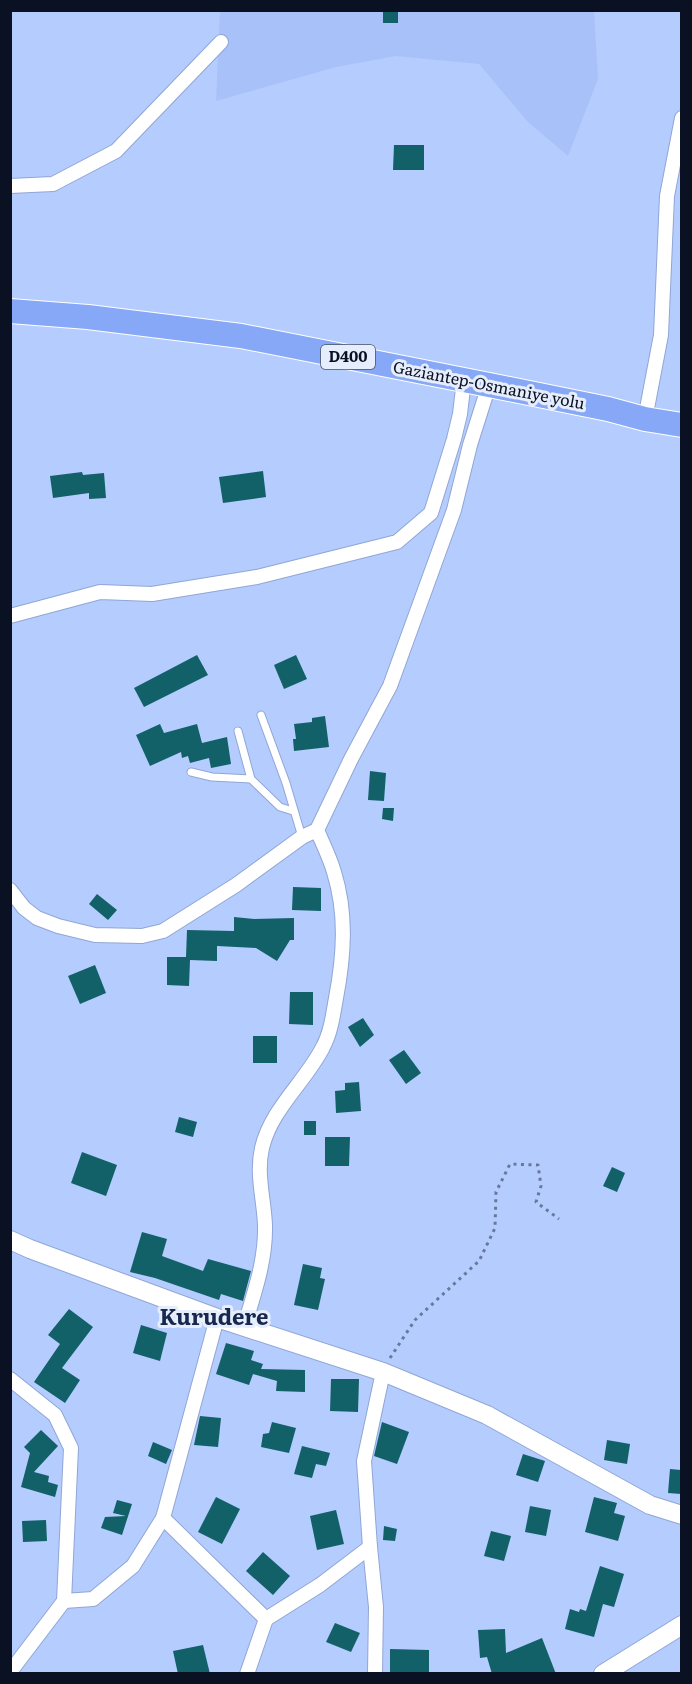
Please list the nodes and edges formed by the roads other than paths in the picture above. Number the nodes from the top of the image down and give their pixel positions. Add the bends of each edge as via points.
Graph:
1 (221, 42) dead end
2 (681, 118) edge
3 (10, 186) edge
4 (10, 311) edge
5 (464, 380) junction
6 (489, 385) junction
7 (645, 419) junction
8 (681, 425) edge
9 (10, 616) edge
10 (261, 715) dead end
11 (238, 731) dead end
12 (190, 772) dead end
13 (251, 779) junction
14 (293, 811) junction
15 (317, 830) junction
16 (302, 837) junction
17 (10, 890) edge
18 (10, 1240) edge
19 (217, 1318) junction
20 (244, 1327) junction
21 (383, 1372) junction
22 (10, 1379) edge
23 (681, 1515) edge
24 (163, 1518) junction
25 (369, 1546) junction
26 (64, 1601) junction
27 (266, 1619) junction
28 (681, 1625) edge
29 (10, 1672) edge
30 (247, 1674) edge
31 (375, 1674) edge
32 (603, 1674) edge

1 - 3 street via 116,151 53,184
2 - 7 street via 667,196 661,335
4 - 5 highway, Gaziantep-Osmaniye yolu / D400 via 241,336
5 - 6 highway, Gaziantep-Osmaniye yolu / D400
5 - 9 street via 456,431 430,513 397,542 257,577 152,594 100,592
6 - 7 highway, Gaziantep-Osmaniye yolu / D400
6 - 15 street via 454,510 390,686
7 - 8 highway, Gaziantep-Osmaniye yolu / D400
10 - 14 lane
11 - 13 lane
12 - 13 lane
13 - 14 lane via 280,807
14 - 16 lane
15 - 16 street
15 - 20 street via 340,897 344,934 341,970 323,1047 284,1104 262,1146 259,1169 265,1226 263,1252
16 - 17 street via 163,931 142,936 95,935 58,926 37,918
18 - 19 street
19 - 20 street
19 - 24 street
20 - 21 street
21 - 23 street via 487,1415 650,1505
21 - 25 street via 364,1461
22 - 26 street via 55,1415 71,1448
24 - 26 street via 133,1566 93,1599
24 - 27 street
25 - 27 street via 320,1585
25 - 31 street via 376,1607
26 - 29 street
27 - 30 street
28 - 32 street

